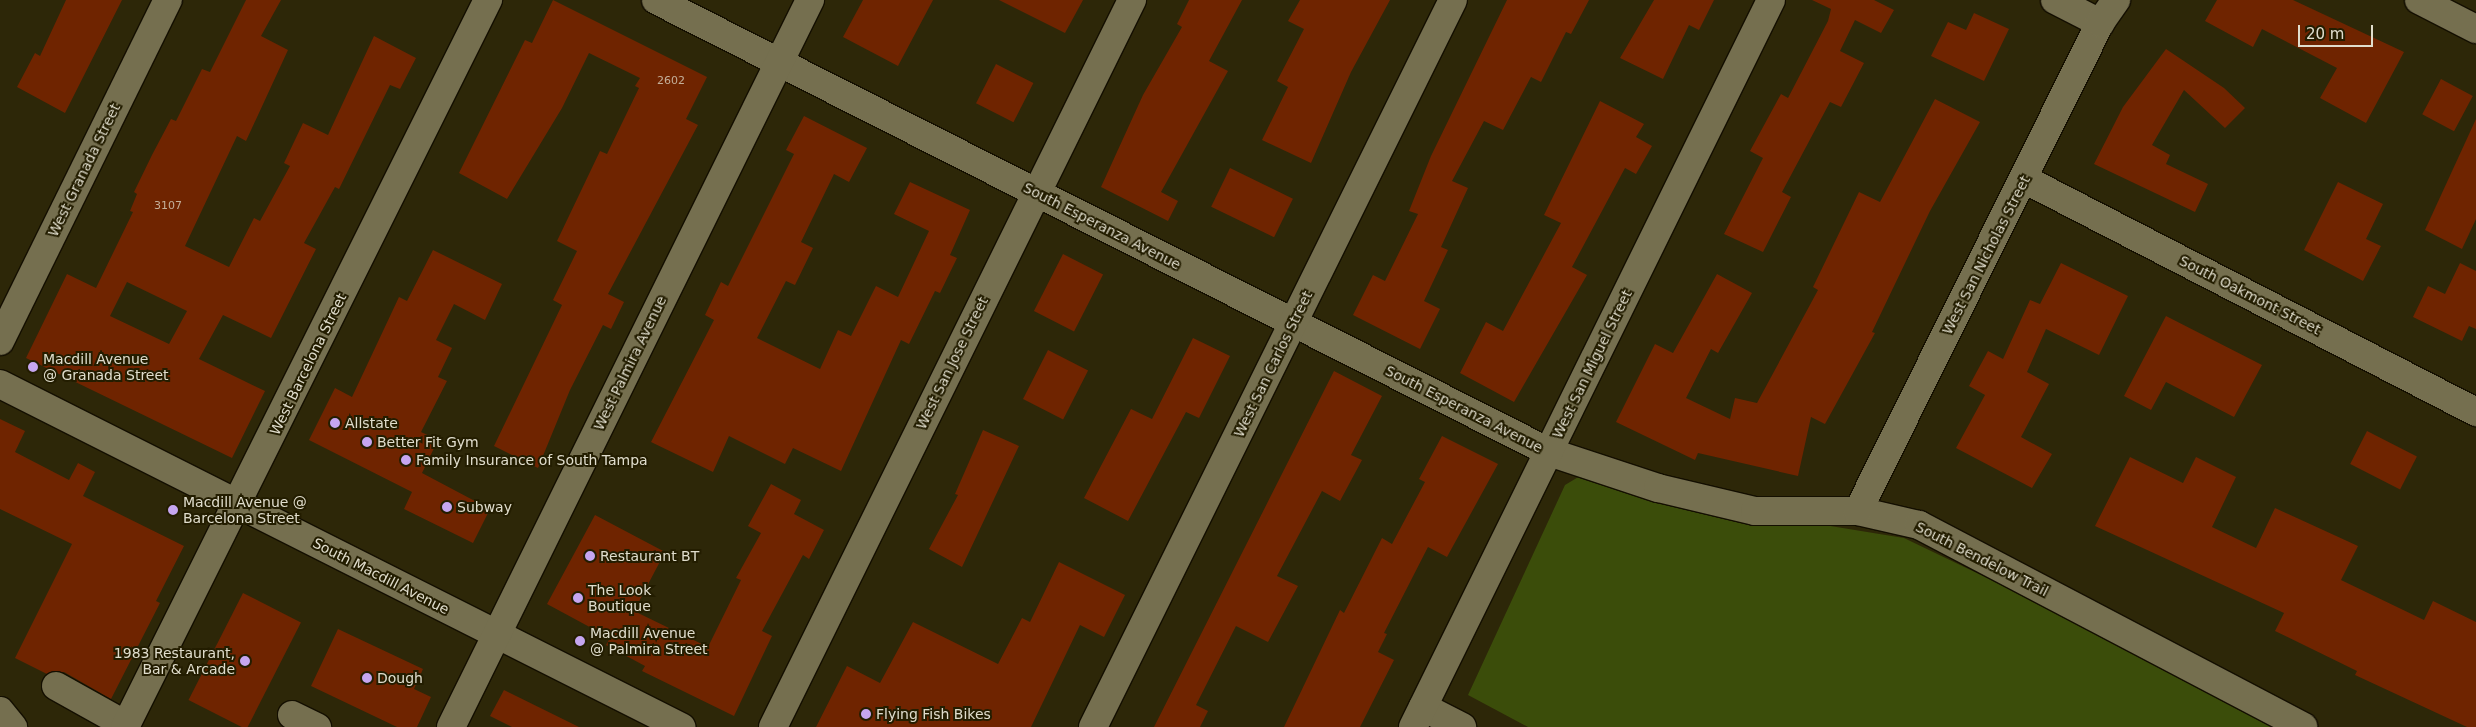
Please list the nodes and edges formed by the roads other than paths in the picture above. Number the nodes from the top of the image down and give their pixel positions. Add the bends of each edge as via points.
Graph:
1 (168, 0) edge
2 (488, 0) edge
3 (656, 0) edge
4 (810, 0) edge
5 (1132, 0) edge
6 (1453, 0) edge
7 (1770, 0) edge
8 (2055, 0) edge
9 (2116, 0) edge
10 (2419, 0) edge
11 (2100, 23) junction
12 (2476, 29) edge
13 (779, 62) junction
14 (2024, 179) junction
15 (1036, 193) junction
16 (1294, 323) junction
17 (0, 341) edge
18 (0, 384) edge
19 (2476, 412) edge
20 (1549, 452) junction
21 (239, 505) junction
22 (1858, 511) junction
23 (497, 634) junction
24 (56, 686) dead end
25 (0, 711) edge
26 (292, 715) dead end
27 (1418, 717) edge
28 (665, 723) edge
29 (131, 724) edge
30 (13, 727) edge
31 (317, 727) edge
32 (451, 727) edge
33 (773, 727) edge
34 (1093, 727) edge
35 (1462, 727) edge
36 (2303, 727) edge

1 - 17 street, West Granada Street
2 - 21 street, West Barcelona Street
3 - 13 street, South Esperanza Avenue
4 - 13 street, West Palmira Avenue
5 - 15 street, West San Jose Street
6 - 16 street, West San Carlos Street
7 - 20 street, West San Miguel Street
8 - 11 street
9 - 11 street, West San Nicholas Street
10 - 12 street
11 - 14 street, West San Nicholas Street
13 - 15 street, South Esperanza Avenue
13 - 23 street, West Palmira Avenue
14 - 19 street, South Oakmont Street
14 - 22 street, West San Nicholas Street
15 - 16 street, South Esperanza Avenue
15 - 33 street, West San Jose Street
16 - 20 street, South Esperanza Avenue
16 - 34 street, West San Carlos Street
18 - 21 street, South Macdill Avenue
20 - 22 street, South Bendelow Trail via 1658,488 1755,510
20 - 27 street, West San Miguel Street
21 - 23 street, South Macdill Avenue
21 - 29 street, West Barcelona Street
22 - 36 street, South Bendelow Trail via 1919,525
23 - 28 street, South Macdill Avenue
23 - 32 street, West Palmira Avenue
24 - 29 street
25 - 30 street
26 - 31 street
27 - 35 street

